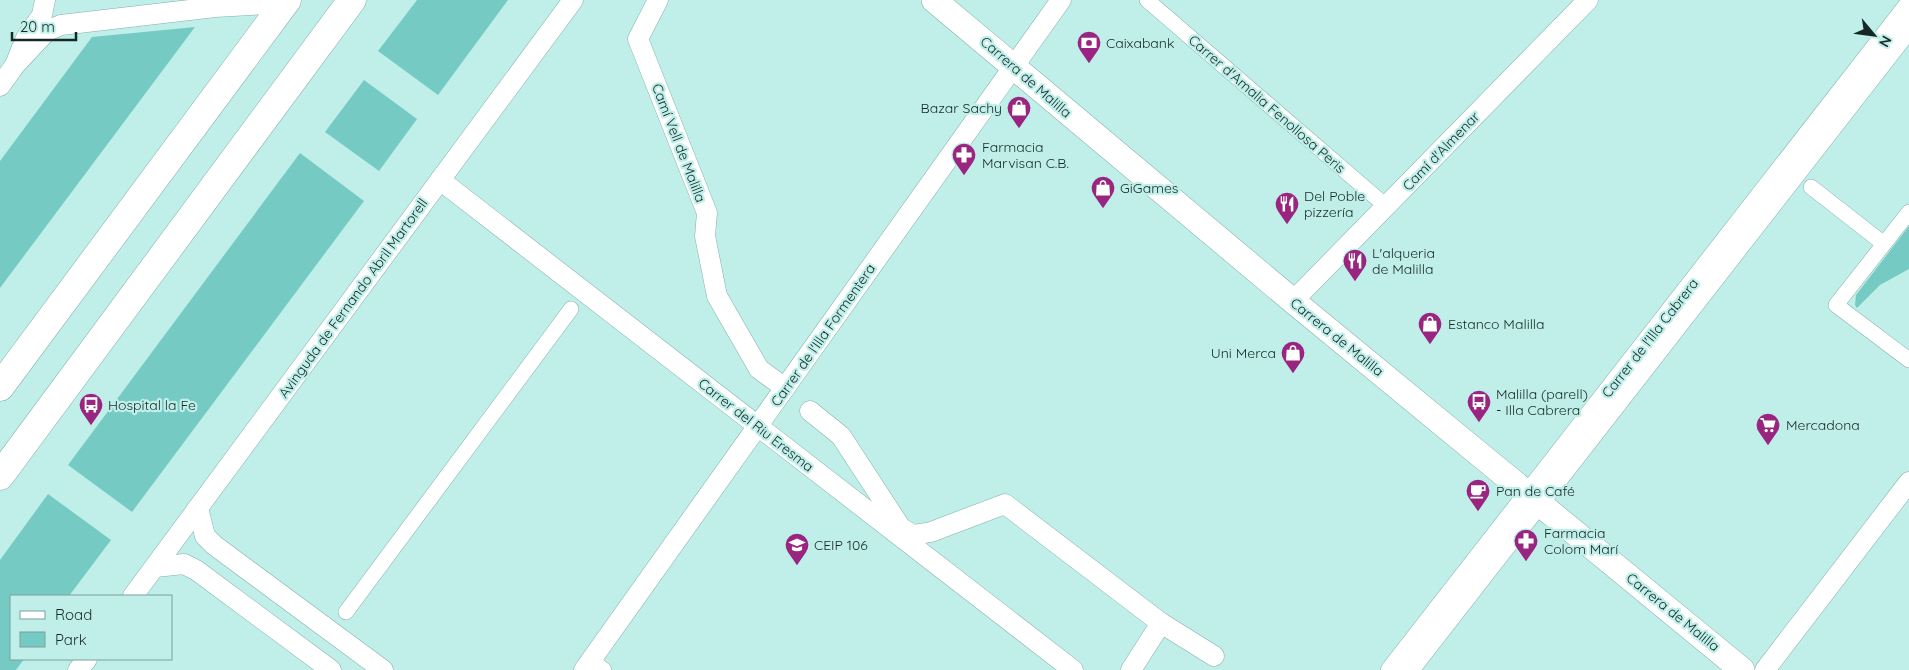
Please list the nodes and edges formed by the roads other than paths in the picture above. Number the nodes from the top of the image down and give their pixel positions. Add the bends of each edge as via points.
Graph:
1 (45, 0) edge
2 (352, 0) edge
3 (573, 0) edge
4 (658, 0) edge
5 (934, 0) edge
6 (1061, 0) edge
7 (1147, 0) edge
8 (1588, 0) edge
9 (286, 1) edge
10 (1909, 5) edge
11 (1909, 28) edge
12 (16, 65) junction
13 (1014, 67) junction
14 (0, 86) edge
15 (440, 180) junction
16 (1811, 187) dead end
17 (1387, 207) junction
18 (1909, 212) edge
19 (1884, 244) junction
20 (1293, 301) junction
21 (571, 309) dead end
22 (1909, 360) edge
23 (0, 387) edge
24 (785, 388) junction
25 (810, 411) dead end
26 (757, 427) junction
27 (0, 476) edge
28 (1909, 482) edge
29 (1534, 498) junction
30 (198, 508) junction
31 (155, 567) junction
32 (134, 595) edge
33 (346, 612) dead end
34 (1161, 623) junction
35 (1214, 656) dead end
36 (86, 660) edge
37 (593, 667) edge
38 (78, 670) edge
39 (331, 670) edge
40 (383, 670) edge
41 (1073, 670) edge
42 (1131, 670) edge
43 (1391, 670) edge
44 (1410, 670) edge
45 (1742, 670) edge
46 (1764, 670) edge

1 - 12 street via 42,15 26,38
2 - 27 main road
3 - 15 street, Avinguda de Fernando Abril Martorell
4 - 24 street, Camí Vell de Malilla via 638,39 707,213 705,236 717,296 759,369
5 - 13 street, Carrera de Malilla
6 - 13 street, Carrer de l'Illa Formentera
7 - 17 street, Carrer d'Amalia Fenollosa Peris
8 - 17 street, Camí d'Almenar
9 - 12 street via 61,25 47,32
9 - 23 main road
10 - 29 street, Carrer de l'Illa Cabrera
11 - 29 street, Carrer de l'Illa Cabrera
12 - 14 street
13 - 20 street, Carrera de Malilla
13 - 24 street, Carrer de l'Illa Formentera
15 - 26 street, Carrer del Riu Eresma
15 - 30 street, Avinguda de Fernando Abril Martorell
16 - 19 street
17 - 20 street, Camí d'Almenar
18 - 19 street
19 - 22 street via 1836,305
20 - 29 street, Carrera de Malilla
21 - 33 street
24 - 26 street, Carrer de l'Illa Formentera
25 - 34 street via 840,436 901,528 913,535 931,532 1005,504
26 - 37 street, Carrer de l'Illa Formentera
26 - 41 street, Carrer del Riu Eresma
28 - 46 street
29 - 43 street, Carrer de l'Illa Cabrera
29 - 44 street, Carrer de l'Illa Cabrera
29 - 45 street, Carrera de Malilla
30 - 31 street, Avinguda de Fernando Abril Martorell
30 - 40 street via 205,536 214,545
31 - 32 street, Avinguda de Fernando Abril Martorell
31 - 39 street via 184,564 196,570
34 - 35 street
34 - 42 street
36 - 38 street

